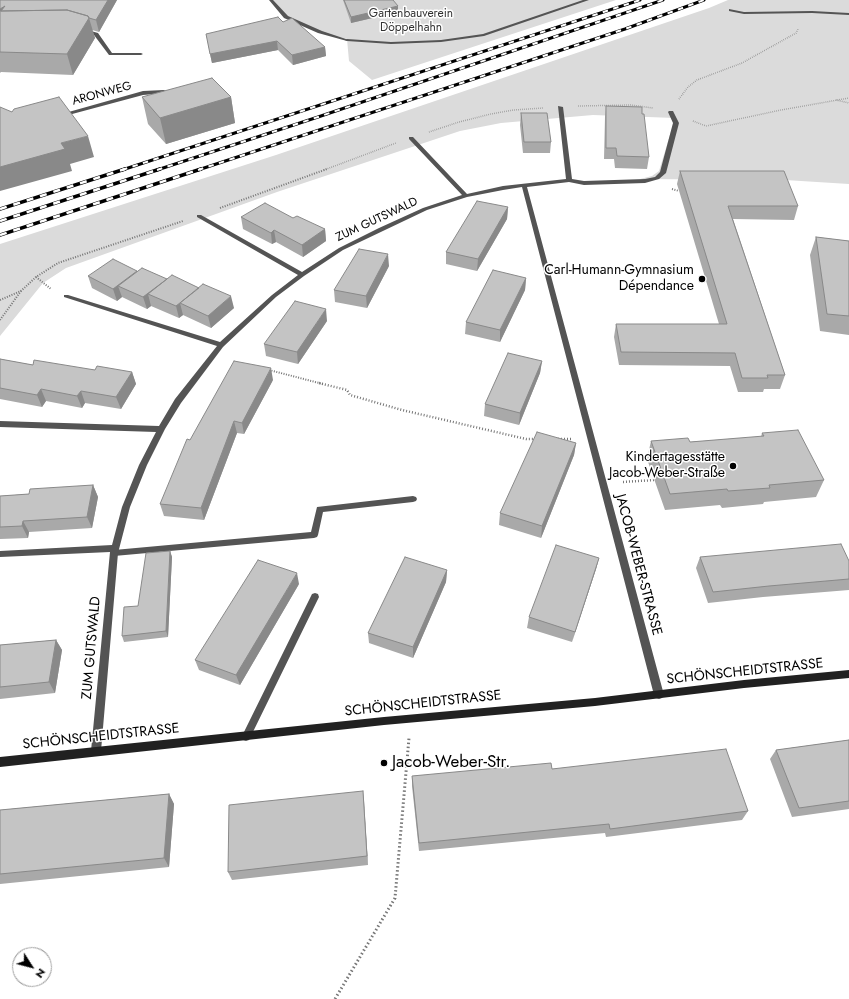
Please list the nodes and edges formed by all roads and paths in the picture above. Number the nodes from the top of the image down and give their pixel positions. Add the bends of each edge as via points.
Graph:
1 (271, 0) edge
2 (587, 0) edge
3 (731, 10) dead end
4 (794, 12) junction
5 (849, 14) edge
6 (81, 29) edge
7 (141, 54) dead end
8 (164, 92) edge
9 (849, 98) edge
10 (834, 100) junction
11 (849, 103) edge
12 (560, 107) junction
13 (671, 112) junction
14 (58, 116) edge
15 (411, 138) junction
16 (569, 180) junction
17 (524, 185) junction
18 (466, 196) junction
19 (199, 216) junction
20 (302, 274) junction
21 (21, 291) junction
22 (66, 296) dead end
23 (0, 300) edge
24 (0, 320) edge
25 (221, 345) junction
26 (265, 369) edge
27 (0, 424) edge
28 (161, 429) junction
29 (540, 439) edge
30 (555, 439) edge
31 (591, 439) junction
32 (654, 480) dead end
33 (602, 482) junction
34 (413, 499) dead end
35 (114, 551) junction
36 (0, 554) edge
37 (315, 597) dead end
38 (849, 674) edge
39 (659, 695) junction
40 (246, 737) junction
41 (408, 749) dead end
42 (96, 751) junction
43 (0, 762) edge
44 (335, 999) edge

1 - 2 street via 286,17 320,32 347,40 391,43 441,41 484,35
3 - 4 street via 744,13
4 - 5 street
4 - 13 path via 799,22 796,33 742,63 697,80 688,87
6 - 7 street via 96,34 111,54
8 - 14 street, ARONWEG via 136,95
9 - 10 path
10 - 11 path
10 - 13 path via 706,126
12 - 13 path via 630,105
12 - 15 path via 491,114
12 - 16 street
13 - 16 street, ZUM GUTSWALD via 676,123 663,173 657,178 584,183
15 - 18 street
15 - 19 path
16 - 17 street, ZUM GUTSWALD
17 - 18 street, ZUM GUTSWALD
17 - 31 street, JACOB-WEBER-STRASSE
18 - 20 street, ZUM GUTSWALD via 425,209 381,229 341,249
19 - 20 street
19 - 21 path via 64,261 36,277
20 - 25 street, ZUM GUTSWALD
21 - 23 path
21 - 24 path
22 - 25 street
25 - 28 street, ZUM GUTSWALD via 178,401
26 - 29 path via 347,390 350,395 402,410 526,439
27 - 28 street
28 - 35 street, ZUM GUTSWALD via 126,508
30 - 31 path
31 - 33 street, JACOB-WEBER-STRASSE
32 - 33 path
33 - 39 street, JACOB-WEBER-STRASSE
34 - 35 street via 320,509 314,535
35 - 36 street
35 - 42 street, ZUM GUTSWALD
37 - 40 street
38 - 39 main road, SCHÖNSCHEIDTSTRASSE
39 - 40 main road, SCHÖNSCHEIDTSTRASSE
40 - 42 main road, SCHÖNSCHEIDTSTRASSE
41 - 44 path via 395,898
42 - 43 main road, SCHÖNSCHEIDTSTRASSE

